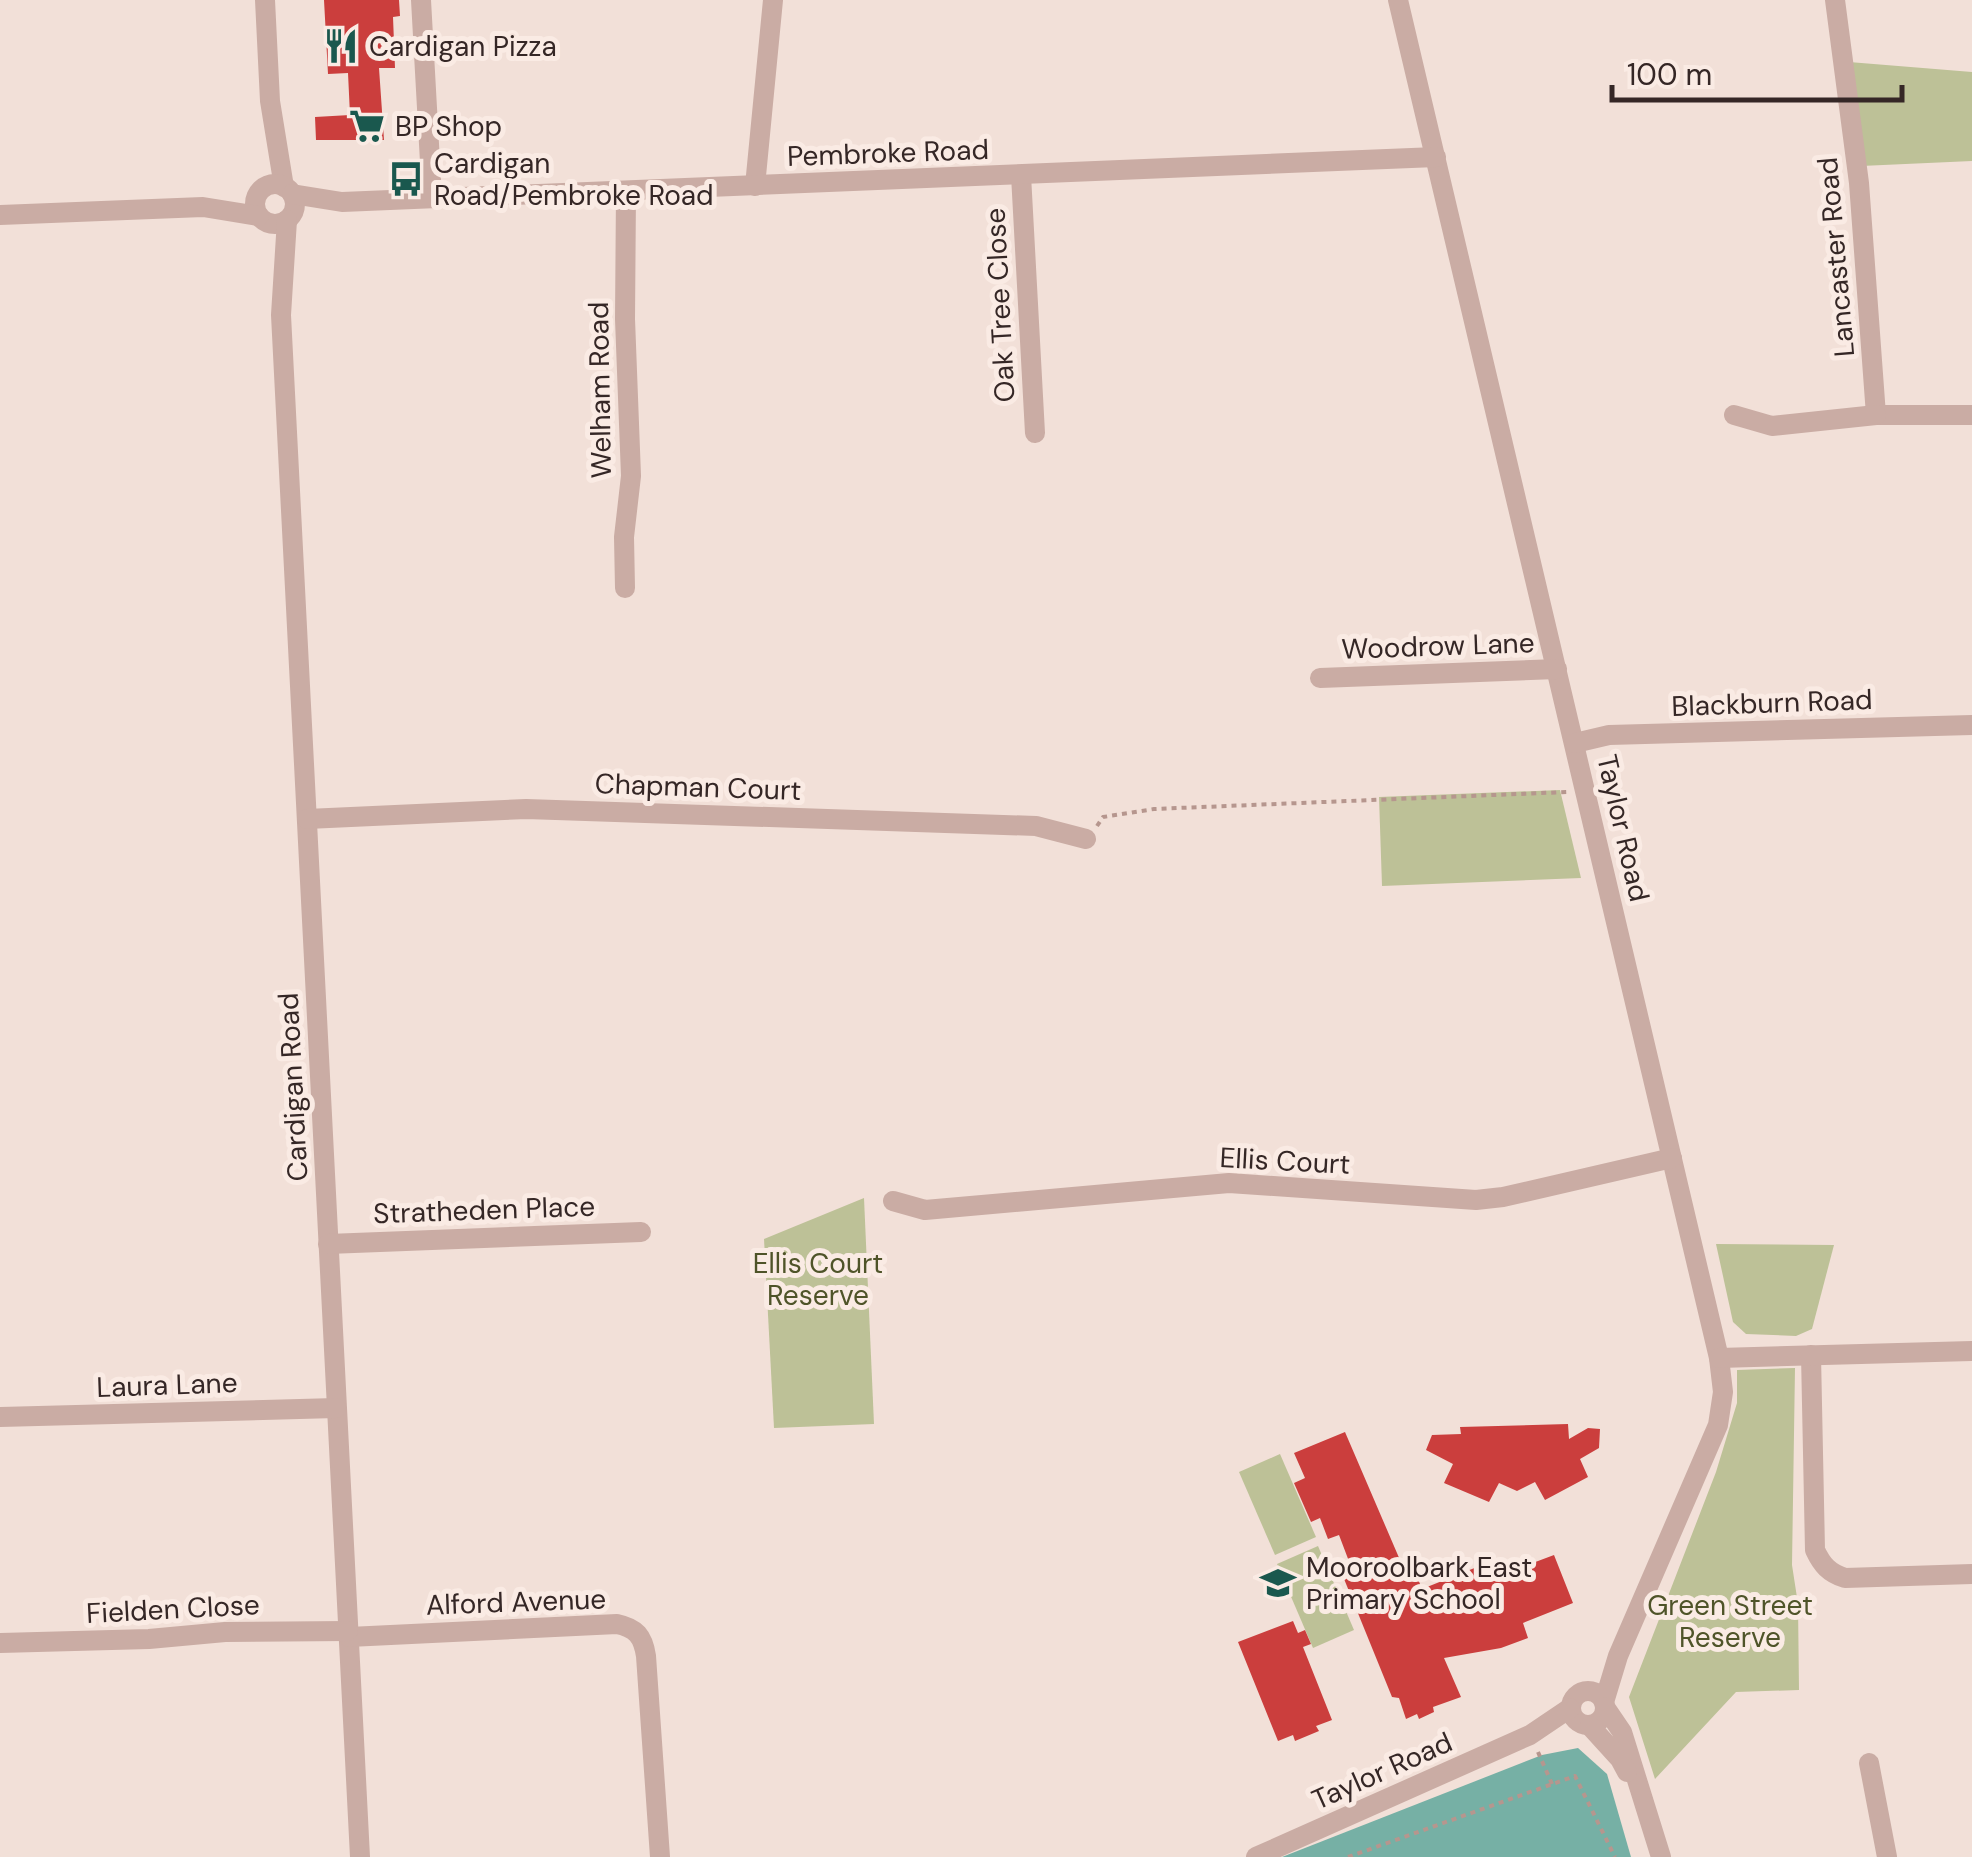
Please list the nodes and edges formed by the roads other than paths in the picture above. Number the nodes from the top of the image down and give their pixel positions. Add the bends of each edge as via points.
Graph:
1 (265, 0) edge
2 (421, 0) edge
3 (773, 0) edge
4 (1398, 0) edge
5 (1836, 0) edge
6 (1436, 157) junction
7 (1021, 174) junction
8 (755, 186) junction
9 (626, 192) junction
10 (432, 198) junction
11 (280, 199) junction
12 (204, 207) junction
13 (0, 215) edge
14 (261, 218) junction
15 (281, 315) junction
16 (1734, 415) dead end
17 (1876, 415) junction
18 (1972, 416) edge
19 (1034, 433) dead end
20 (625, 588) dead end
21 (1557, 669) junction
22 (1320, 678) dead end
23 (1972, 725) edge
24 (1575, 743) junction
25 (307, 819) junction
26 (1086, 839) road end
27 (1672, 1158) junction
28 (893, 1201) dead end
29 (642, 1232) dead end
30 (328, 1244) junction
31 (1972, 1351) edge
32 (1811, 1355) junction
33 (1720, 1358) junction
34 (336, 1408) junction
35 (0, 1416) edge
36 (1972, 1574) edge
37 (348, 1634) junction
38 (0, 1643) edge
39 (1618, 1656) junction
40 (1576, 1700) junction
41 (1604, 1704) junction
42 (1587, 1726) junction
43 (1532, 1740) junction
44 (1869, 1763) dead end
45 (1643, 1800) junction
46 (360, 1857) edge
47 (660, 1857) edge
48 (1256, 1857) edge
49 (1661, 1857) edge
50 (1887, 1857) edge

1 - 11 street, Cardigan Road
2 - 10 street
3 - 8 street
4 - 6 street, Taylor Road
5 - 17 street, Lancaster Road via 1859,183
6 - 7 street, Pembroke Road
6 - 21 street, Taylor Road
7 - 8 street, Pembroke Road
7 - 19 street, Oak Tree Close
8 - 9 street, Pembroke Road
9 - 10 street, Pembroke Road
9 - 20 street, Welham Road via 631,476
10 - 11 street, Pembroke Road
11 - 12 street, Pembroke Road
11 - 14 street, Cardigan Road via 255,204
11 - 15 street, Cardigan Road
12 - 13 street, Pembroke Road
12 - 14 street, Pembroke Road
14 - 15 street, Cardigan Road
15 - 25 street, Cardigan Road
16 - 17 street via 1772,426
17 - 18 street
21 - 22 street, Woodrow Lane
21 - 24 street, Taylor Road
23 - 24 street, Blackburn Road via 1609,736
24 - 27 street, Taylor Road
25 - 26 street, Chapman Court via 526,809 1036,826
25 - 30 street, Cardigan Road
27 - 28 street, Ellis Court via 1476,1200 1229,1182 925,1210
27 - 33 street, Taylor Road
29 - 30 street, Stratheden Place
30 - 34 street, Cardigan Road
31 - 32 street
32 - 33 street
32 - 36 street via 1815,1550 1821,1563 1845,1578
33 - 39 street, Taylor Road via 1718,1426
34 - 35 street, Laura Lane
34 - 37 street, Cardigan Road
37 - 38 street, Fielden Close via 225,1632
37 - 46 street, Cardigan Road
37 - 47 street, Alford Avenue via 617,1624 637,1632 646,1656
39 - 40 street, Taylor Road
39 - 41 street, Taylor Road
40 - 41 street via 1593,1692
40 - 42 street via 1574,1719
40 - 43 street, Taylor Road
41 - 42 street via 1599,1722
41 - 45 street via 1622,1732
42 - 43 street, Taylor Road
42 - 45 street via 1620,1759
43 - 48 street, Taylor Road
44 - 50 street
45 - 49 street

